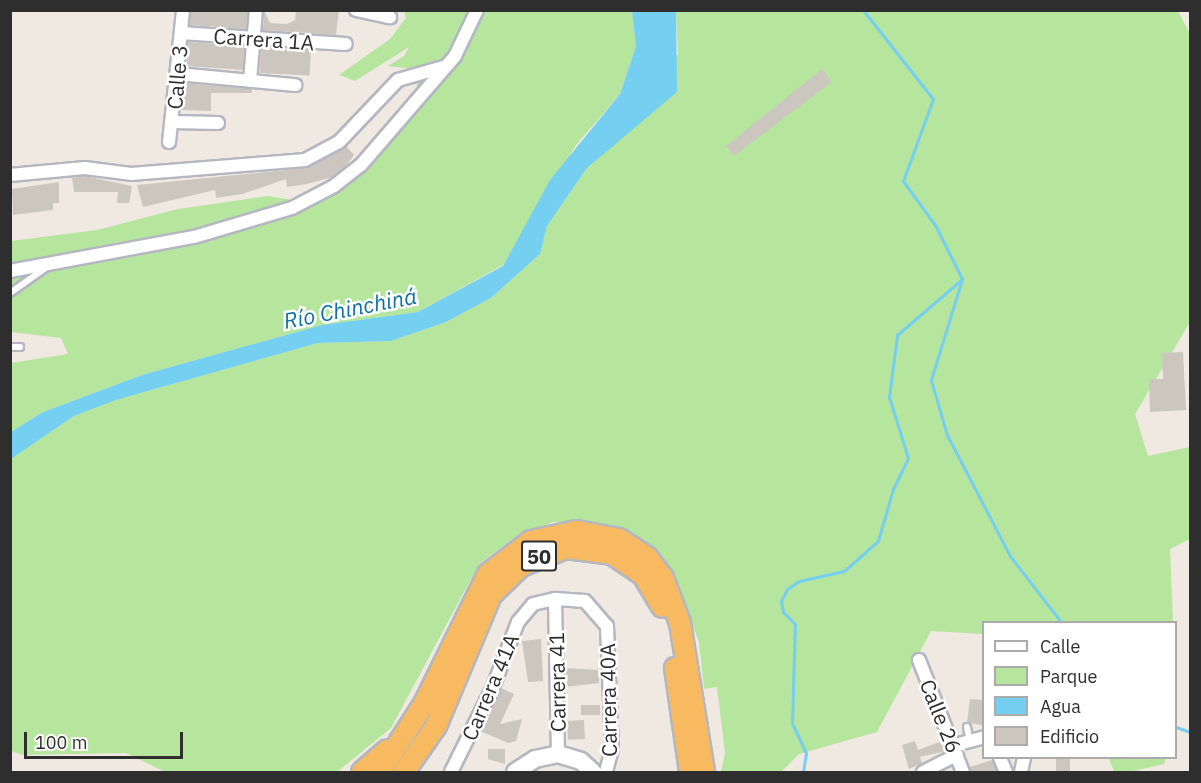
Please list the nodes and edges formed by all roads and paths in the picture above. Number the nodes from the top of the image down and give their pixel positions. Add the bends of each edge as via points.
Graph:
1 (183, 10) edge
2 (256, 10) edge
3 (356, 10) edge
4 (477, 10) edge
5 (390, 17) dead end
6 (181, 33) junction
7 (254, 38) junction
8 (346, 44) dead end
9 (443, 67) junction
10 (178, 74) junction
11 (250, 81) junction
12 (295, 86) dead end
13 (173, 122) junction
14 (218, 123) dead end
15 (169, 142) dead end
16 (10, 175) edge
17 (57, 260) junction
18 (10, 271) edge
19 (10, 293) edge
20 (10, 347) edge
21 (20, 347) dead end
22 (555, 598) junction
23 (919, 660) dead end
24 (413, 722) junction
25 (982, 736) edge
26 (956, 749) junction
27 (555, 759) junction
28 (362, 772) edge
29 (380, 772) edge
30 (404, 772) edge
31 (451, 772) edge
32 (514, 772) edge
33 (529, 772) edge
34 (579, 772) edge
35 (593, 772) edge
36 (606, 772) edge
37 (690, 772) edge
38 (704, 772) edge
39 (923, 772) edge
40 (963, 772) edge

1 - 6 street, Calle 3
2 - 7 street
3 - 5 street
4 - 9 street via 455,56
6 - 7 street, Carrera 1A
6 - 10 street, Calle 3
7 - 8 street, Carrera 1A
7 - 11 street
9 - 16 street via 398,80 339,142 305,160 130,174 85,168
9 - 17 street via 361,165 292,208 194,237
10 - 11 street
10 - 13 street, Calle 3
11 - 12 street
13 - 14 street
13 - 15 street, Calle 3
17 - 18 street
17 - 19 lane
20 - 21 lane
22 - 27 street, Carrera 41
22 - 31 street, Carrera 41A via 533,604 507,644 494,687
22 - 36 street, Carrera 40A via 585,601 607,626 612,749
23 - 26 street, Calle 26
24 - 28 highway
24 - 29 highway, 50
24 - 38 highway, 50 via 478,587 501,560 531,541 587,531 633,547 647,557 663,578 680,623
25 - 26 street via 968,732
26 - 39 street
26 - 40 street, Calle 26
27 - 32 main road, Carrera 41 via 535,759
27 - 33 main road
27 - 34 main road
27 - 35 main road via 581,761
30 - 37 highway, 50 via 436,726 490,595 536,556 579,548 612,554 629,563 661,604 673,651

